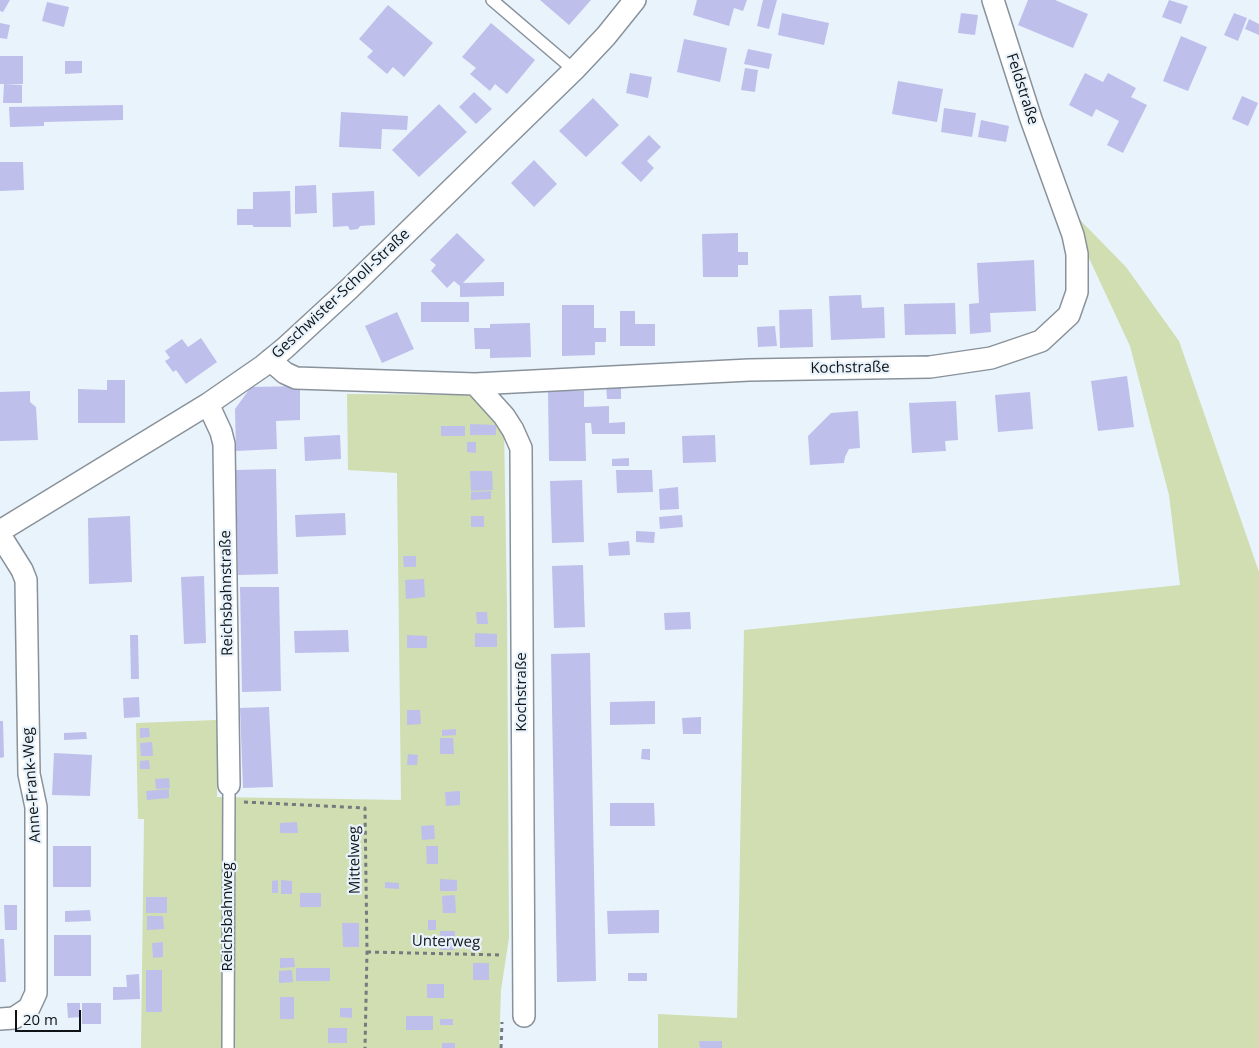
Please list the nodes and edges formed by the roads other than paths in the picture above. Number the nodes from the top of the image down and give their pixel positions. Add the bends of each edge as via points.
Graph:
1 (492, 0) edge
2 (635, 0) edge
3 (993, 0) edge
4 (574, 70) junction
5 (1052, 179) joint
6 (270, 360) junction
7 (475, 384) junction
8 (208, 404) junction
9 (0, 531) edge
10 (0, 535) edge
11 (229, 793) joint
12 (524, 1016) dead end
13 (0, 1019) edge
14 (228, 1048) edge

1 - 4 lane
2 - 4 street, Geschwister-Scholl-Straße
3 - 5 street, Feldstraße
4 - 6 street, Geschwister-Scholl-Straße via 349,289
5 - 7 street, Kochstraße via 1073,235 1077,254 1077,292 1069,315 1041,341 991,358 930,367 750,370
6 - 7 street, Kochstraße via 284,373 296,378
6 - 8 street, Geschwister-Scholl-Straße
7 - 12 street, Kochstraße via 504,416 521,448
8 - 9 street, Geschwister-Scholl-Straße
8 - 11 street, Reichsbahnstraße via 222,432 224,444
10 - 13 street, Anne-Frank-Weg via 26,580 29,774 36,807 36,992 29,1008 14,1018
11 - 14 lane, Reichsbahnweg

